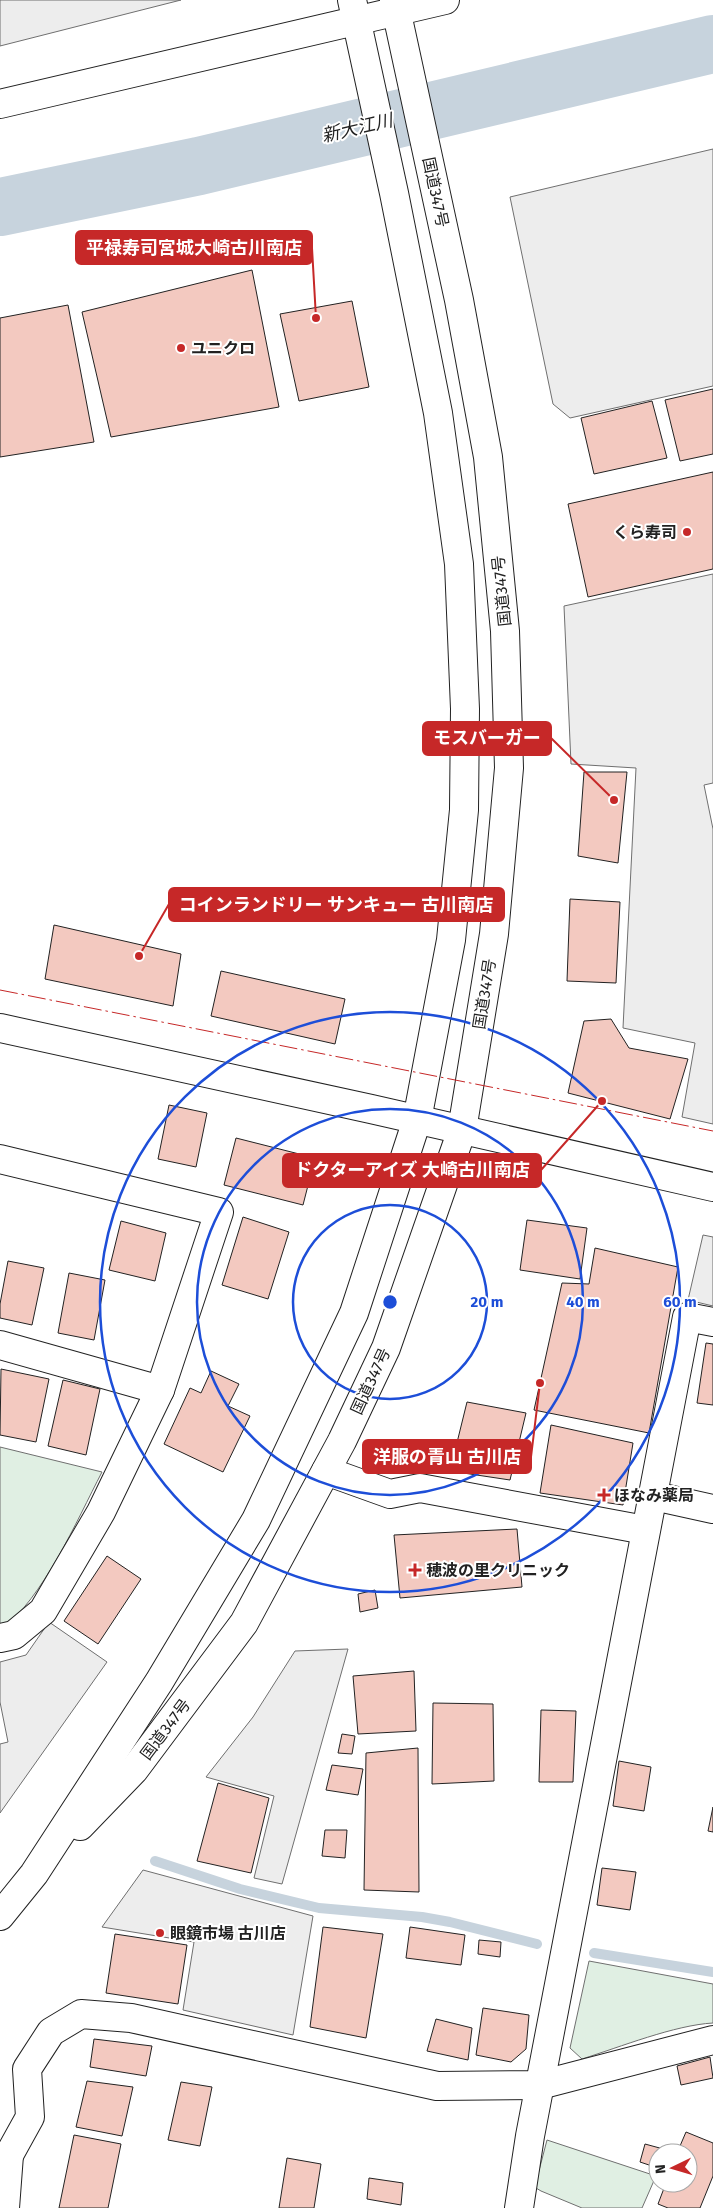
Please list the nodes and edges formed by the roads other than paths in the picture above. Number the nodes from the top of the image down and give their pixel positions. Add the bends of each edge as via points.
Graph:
1 (445, 0) edge
2 (396, 6) edge
3 (354, 10) edge
4 (0, 104) edge
5 (0, 1028) edge
6 (417, 1120) junction
7 (462, 1130) junction
8 (0, 1159) edge
9 (713, 1187) edge
10 (713, 1322) edge
11 (0, 1345) edge
12 (160, 1390) junction
13 (326, 1471) junction
14 (654, 1496) junction
15 (713, 1509) edge
16 (645, 1530) junction
17 (0, 1638) edge
18 (34, 1874) junction
19 (0, 1916) edge
20 (713, 2040) edge
21 (540, 2084) junction
22 (5, 2157) edge
23 (526, 2205) edge
24 (5, 2208) edge

1 - 2 main road
2 - 3 main road
2 - 7 main road, 国道347号 via 459,300 488,458 505,631 509,768 494,934
3 - 4 main road
3 - 6 main road, 国道347号 via 438,413 459,564 465,709 464,810 450,940
5 - 6 main road
6 - 7 main road
6 - 18 main road, 国道347号 via 354,1313 256,1520 159,1682
7 - 9 main road
7 - 13 main road, 国道347号 via 386,1348
8 - 12 main road via 219,1212
10 - 14 main road via 687,1317
11 - 12 main road
12 - 17 main road via 102,1512 43,1611 14,1635
13 - 16 main road via 390,1494 420,1488
13 - 18 main road, 国道347号 via 244,1622 134,1770
14 - 15 main road
14 - 16 main road
16 - 21 main road
18 - 19 main road, 国道347号
20 - 21 main road
21 - 22 main road via 437,2086 131,2018 81,2014 51,2032 28,2069 30,2117
21 - 23 main road via 530,2136
22 - 24 main road

